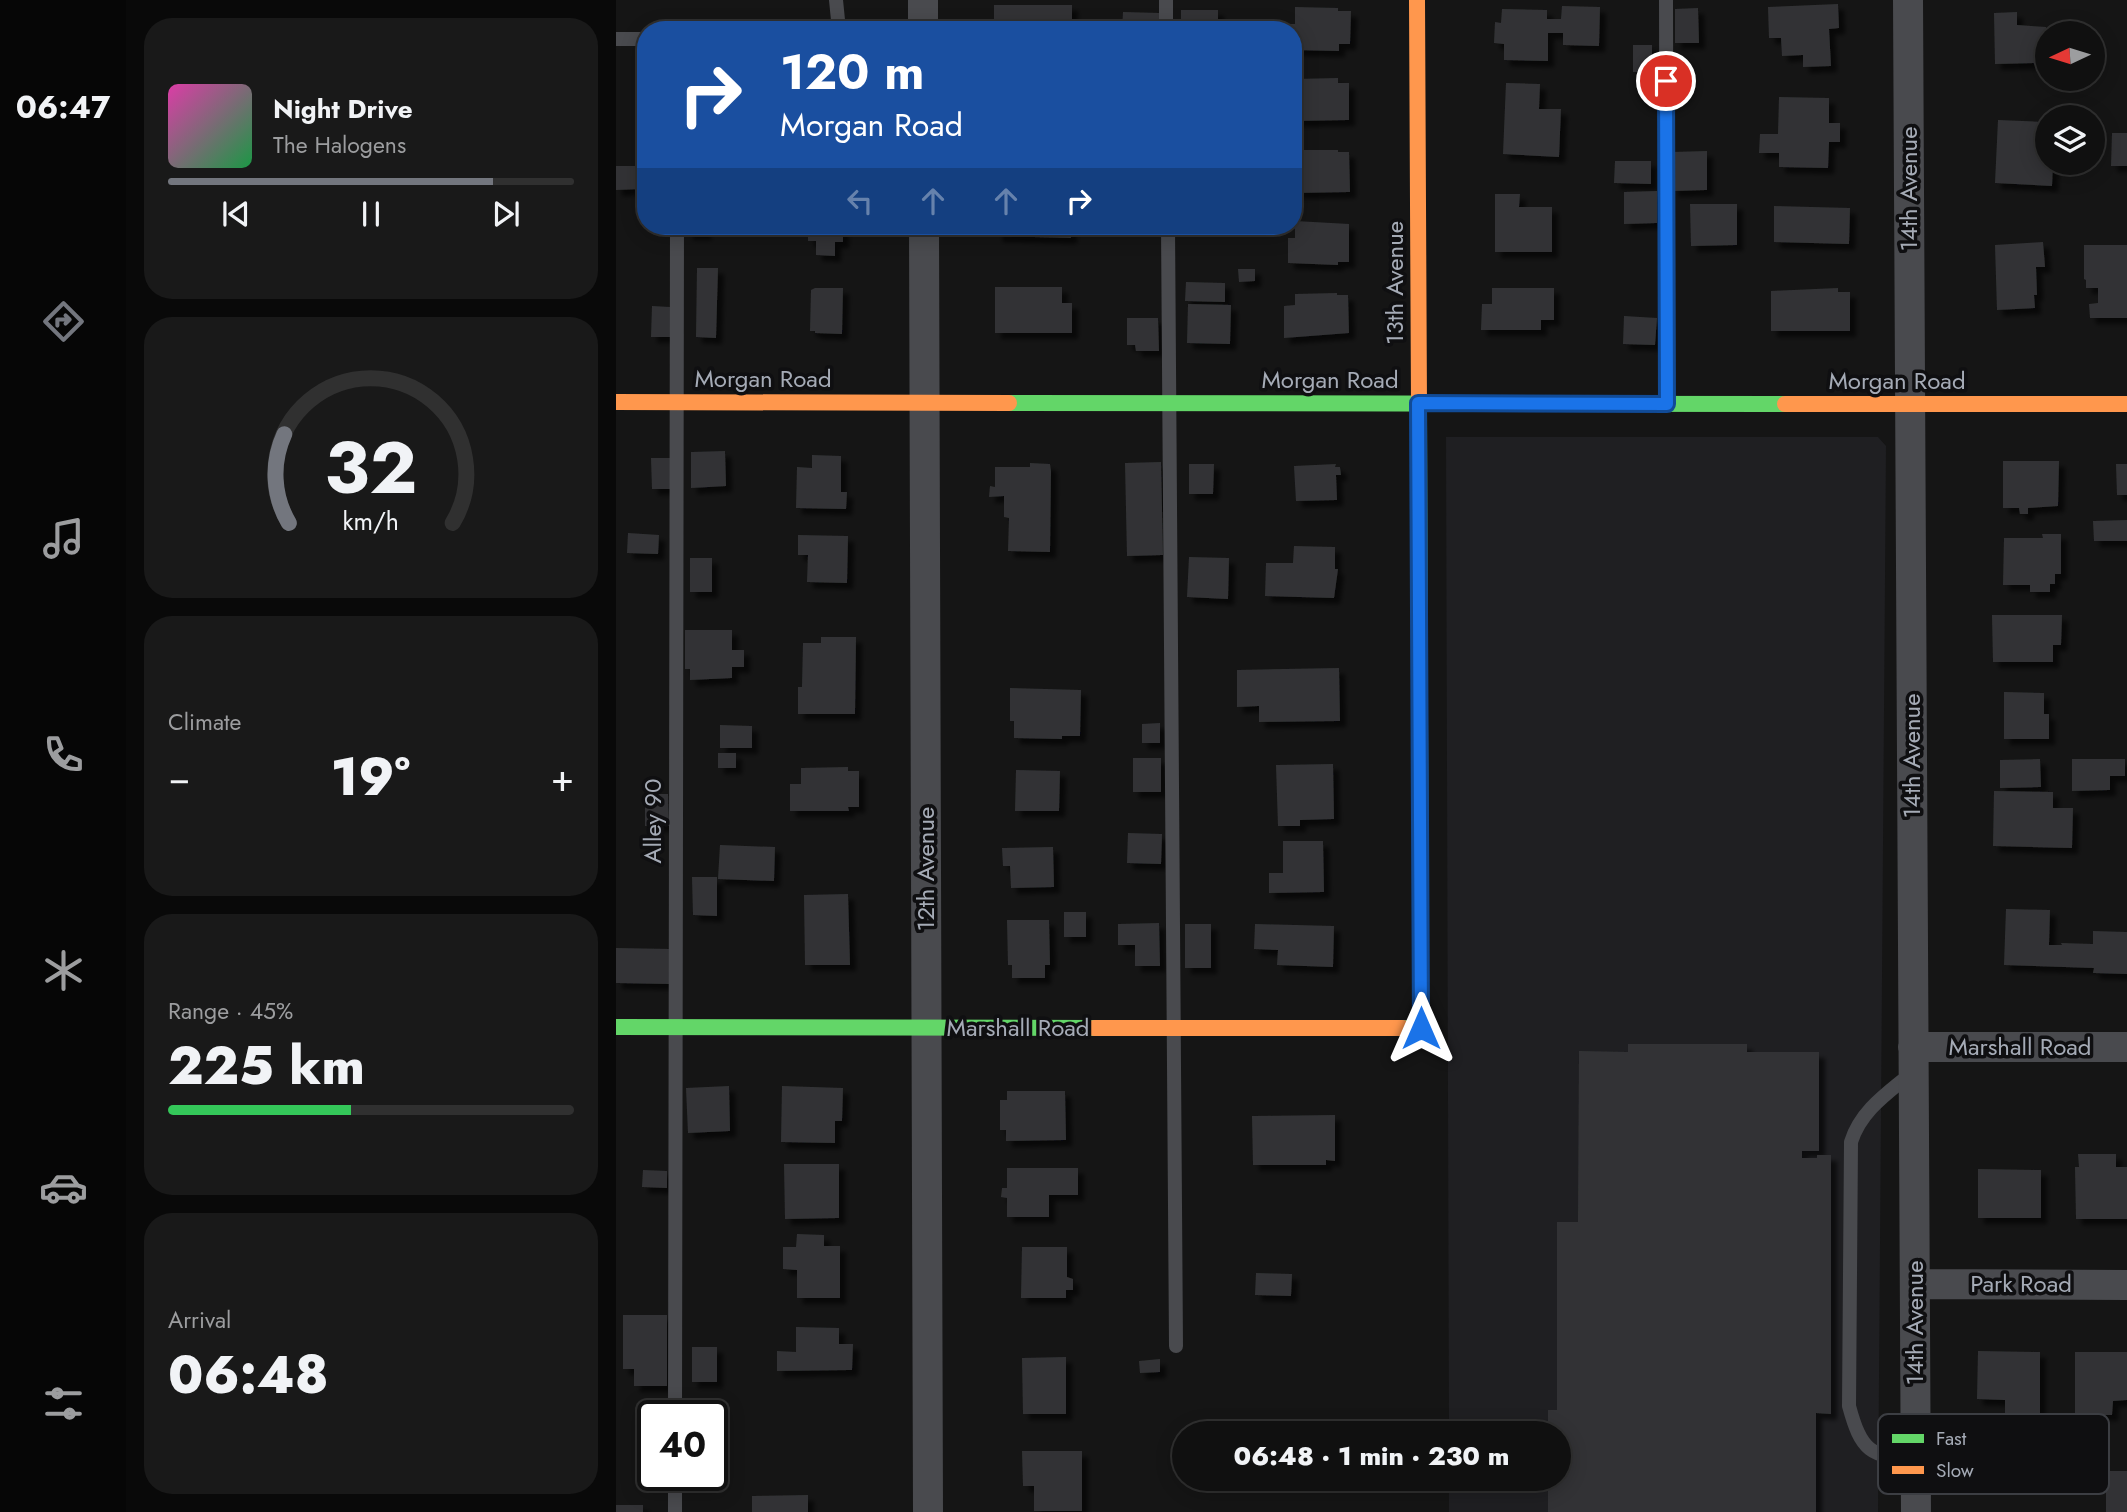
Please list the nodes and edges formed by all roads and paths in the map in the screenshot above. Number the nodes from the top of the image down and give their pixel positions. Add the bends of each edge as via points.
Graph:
1 (836, 0) edge
2 (923, 0) edge
3 (1166, 0) edge
4 (1417, 0) edge
5 (1666, 0) edge
6 (1908, 0) edge
7 (838, 21) edge
8 (923, 21) edge
9 (1166, 21) edge
10 (616, 39) edge
11 (637, 39) edge
12 (677, 235) edge
13 (924, 235) edge
14 (1168, 235) edge
15 (616, 402) edge
16 (676, 402) junction
17 (924, 402) junction
18 (1169, 402) junction
19 (1418, 403) junction
20 (1667, 404) junction
21 (1910, 404) junction
22 (2127, 404) edge
23 (616, 1027) edge
24 (676, 1027) junction
25 (926, 1027) junction
26 (1174, 1028) junction
27 (1421, 1028) joint
28 (2127, 1047) edge
29 (1914, 1059) junction
30 (1915, 1284) junction
31 (2127, 1285) edge
32 (1175, 1346) dead end
33 (675, 1400) edge
34 (1916, 1414) edge
35 (1878, 1455) edge
36 (675, 1491) edge
37 (1916, 1494) edge
38 (675, 1512) edge
39 (928, 1512) edge
40 (1916, 1512) edge

1 - 7 lane
2 - 8 street
3 - 9 lane
4 - 19 street, 13th Avenue
5 - 20 lane
6 - 21 street, 14th Avenue
10 - 11 lane
12 - 16 lane, Alley 90
13 - 17 street, 12th Avenue
14 - 18 lane
15 - 16 street, Morgan Road
16 - 17 street, Morgan Road
16 - 24 lane, Alley 90
17 - 18 street, Morgan Road
17 - 25 street, 12th Avenue
18 - 19 street, Morgan Road
18 - 26 lane
19 - 20 street, Morgan Road
19 - 27 street, 13th Avenue
20 - 21 street, Morgan Road
21 - 22 street, Morgan Road
21 - 29 street, 14th Avenue
23 - 24 street, Marshall Road
24 - 25 street, Marshall Road
24 - 33 lane, Alley 90
25 - 26 street, Marshall Road
25 - 39 street, 12th Avenue
26 - 27 street, Marshall Road
26 - 32 lane
28 - 29 street, Marshall Road
29 - 30 street, 14th Avenue
29 - 35 lane via 1863,1115 1851,1142 1849,1406 1864,1444
30 - 31 street, Park Road
30 - 34 street, 14th Avenue
36 - 38 lane
37 - 40 street, 14th Avenue

